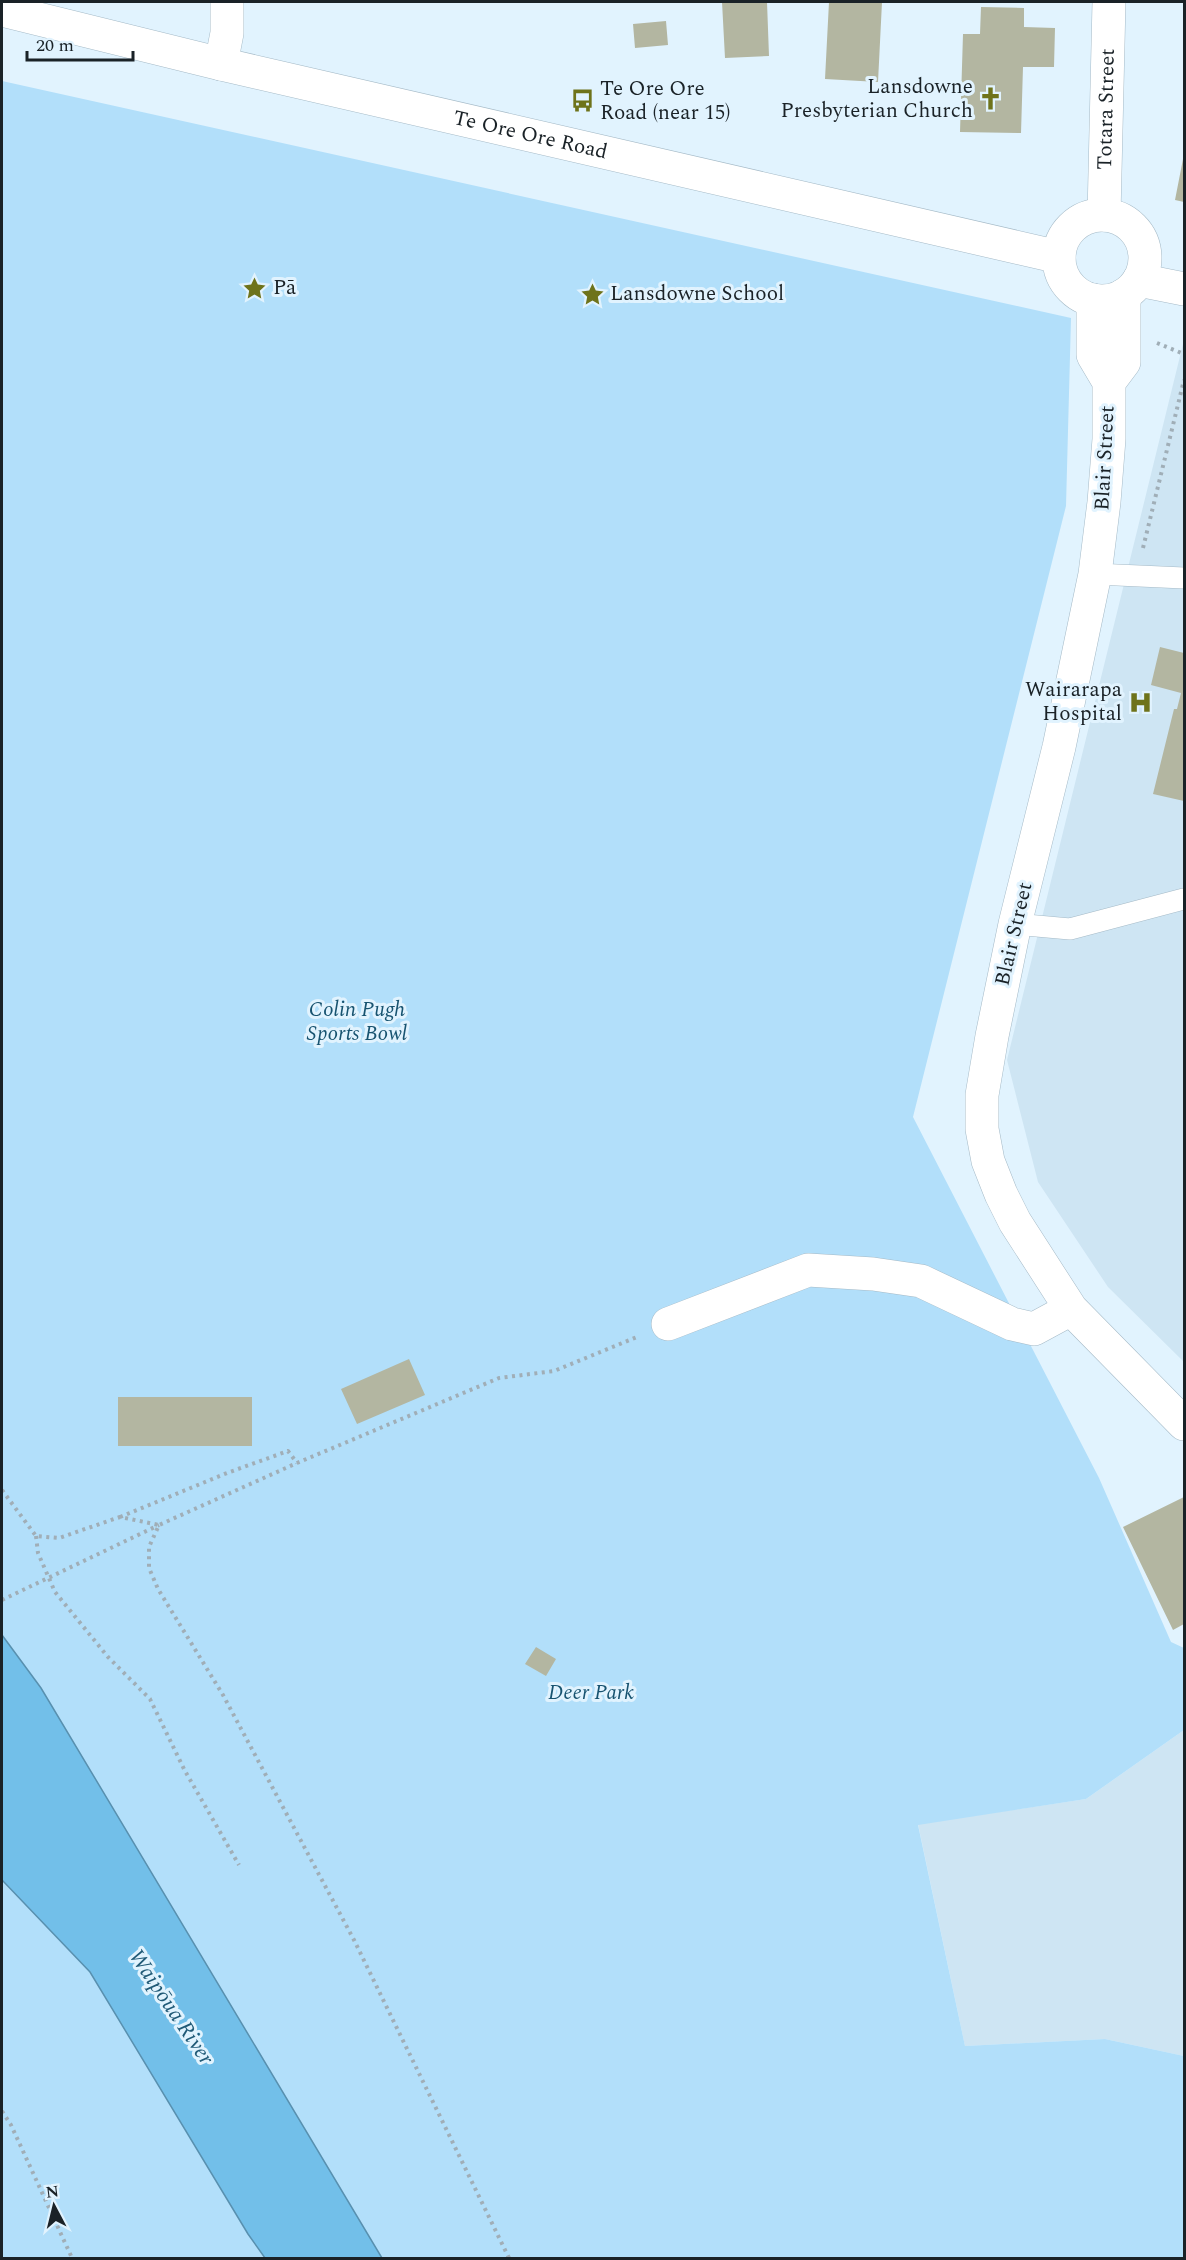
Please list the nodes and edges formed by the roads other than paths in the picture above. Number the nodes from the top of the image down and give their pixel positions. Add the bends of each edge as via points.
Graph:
1 (227, 2) edge
2 (1109, 2) edge
3 (2, 10) edge
4 (221, 64) junction
5 (1104, 215) junction
6 (1059, 257) junction
7 (1185, 289) edge
8 (1119, 292) junction
9 (1095, 574) junction
10 (1185, 578) edge
11 (1185, 898) edge
12 (1015, 924) junction
13 (1071, 1308) junction
14 (668, 1324) road end
15 (1185, 1424) edge

1 - 4 street
2 - 5 street, Totara Street
3 - 4 street, Te Ore Ore Road
4 - 6 street, Te Ore Ore Road
5 - 6 street via 1082,220 1073,227 1065,235
5 - 8 street via 1137,232 1143,243 1144,268
6 - 8 street via 1065,280 1082,296
7 - 8 street
8 - 9 street, Blair Street via 1093,355 1109,382 1109,440
9 - 10 lane
9 - 12 street, Blair Street via 1059,747
11 - 12 lane via 1070,929
12 - 13 street, Blair Street via 982,1095 982,1128 988,1161 1001,1194
13 - 14 street via 1034,1329 1012,1324 921,1281 808,1270
13 - 15 street, Blair Street

